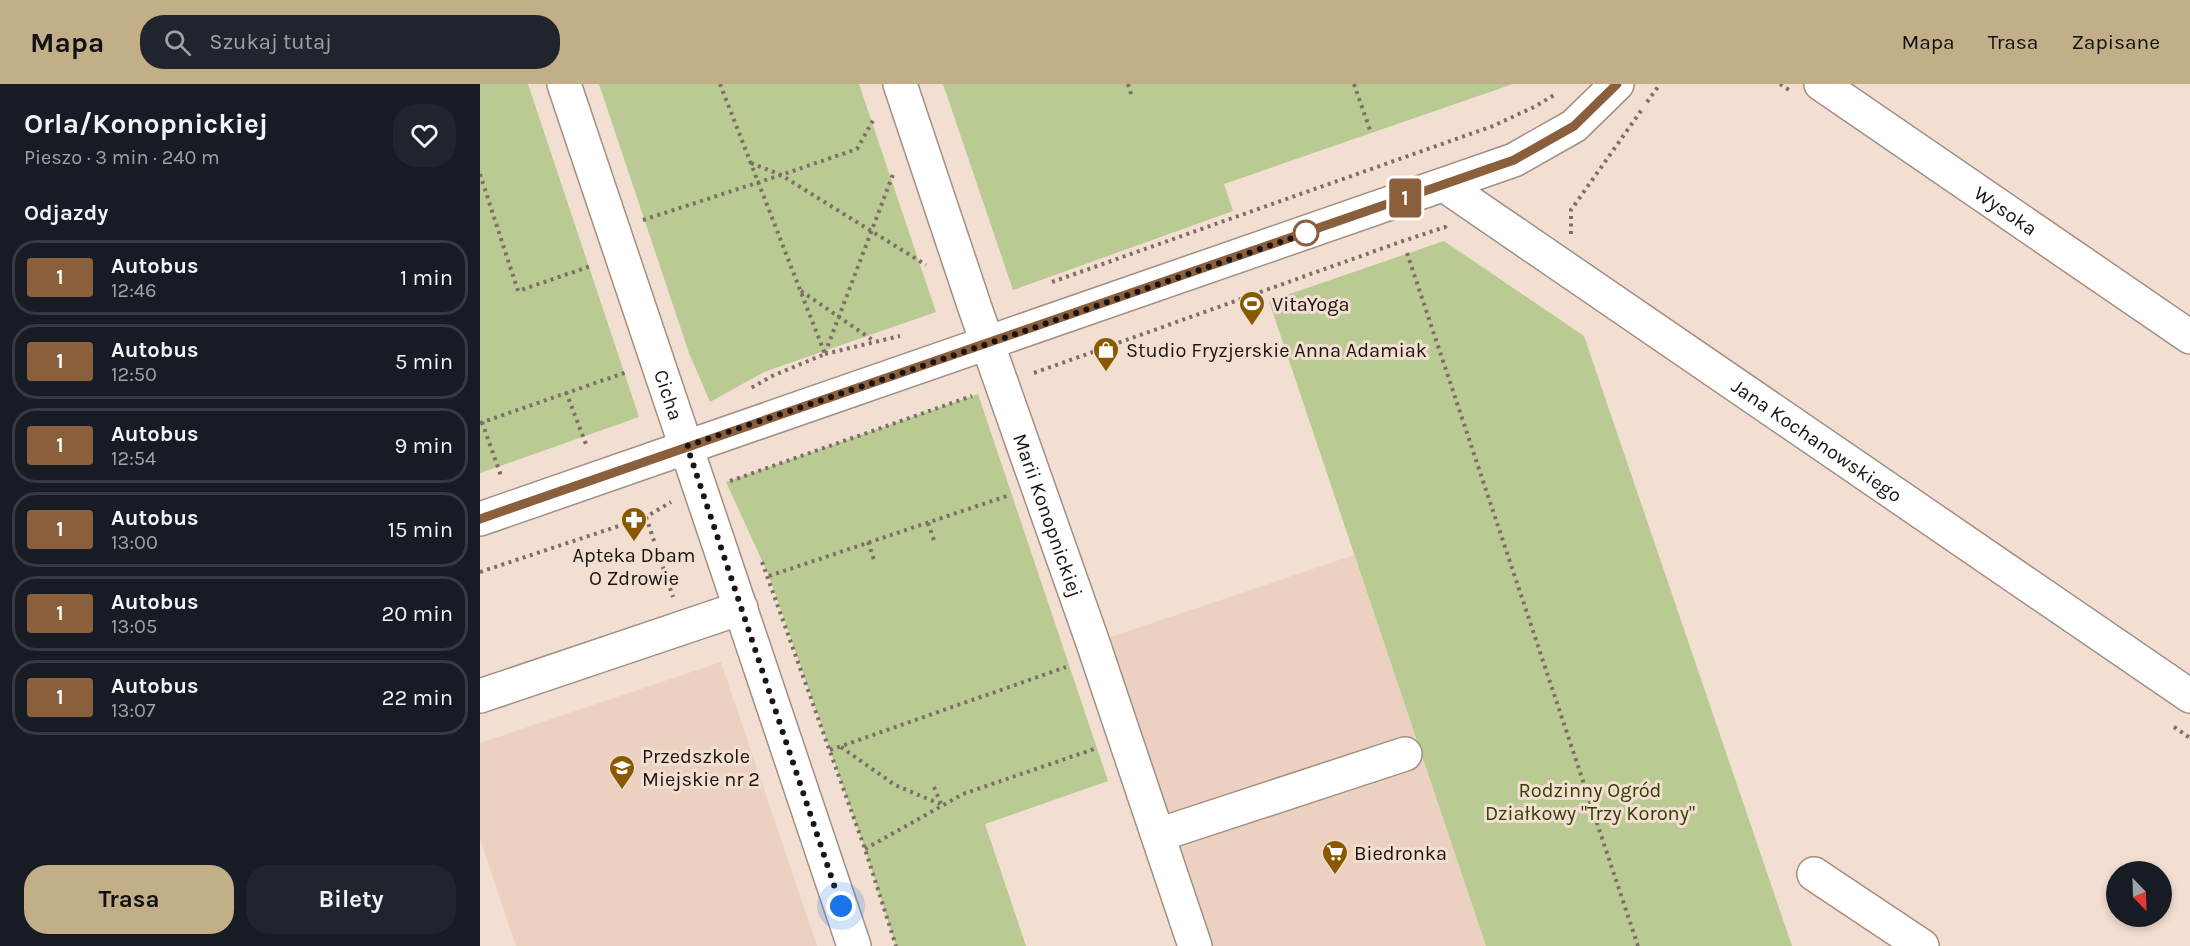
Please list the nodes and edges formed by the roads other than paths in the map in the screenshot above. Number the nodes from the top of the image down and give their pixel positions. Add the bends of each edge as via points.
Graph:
1 (564, 84) edge
2 (900, 84) edge
3 (1617, 84) edge
4 (1821, 84) edge
5 (1444, 185) junction
6 (2190, 337) edge
7 (987, 344) junction
8 (687, 446) junction
9 (480, 519) edge
10 (741, 608) junction
11 (480, 696) edge
12 (2190, 696) edge
13 (1405, 754) dead end
14 (1158, 835) junction
15 (1814, 874) dead end
16 (854, 946) edge
17 (1195, 946) edge
18 (1922, 946) edge

1 - 8 street, Cicha
2 - 7 street, Marii Konopnickiej
3 - 5 street via 1574,126 1514,160
4 - 6 street, Wysoka
5 - 7 street
5 - 12 street, Jana Kochanowskiego
7 - 8 street
7 - 14 street, Marii Konopnickiej
8 - 9 street
8 - 10 street, Cicha
10 - 11 street
10 - 16 street, Cicha
13 - 14 street
14 - 17 street, Marii Konopnickiej
15 - 18 street

